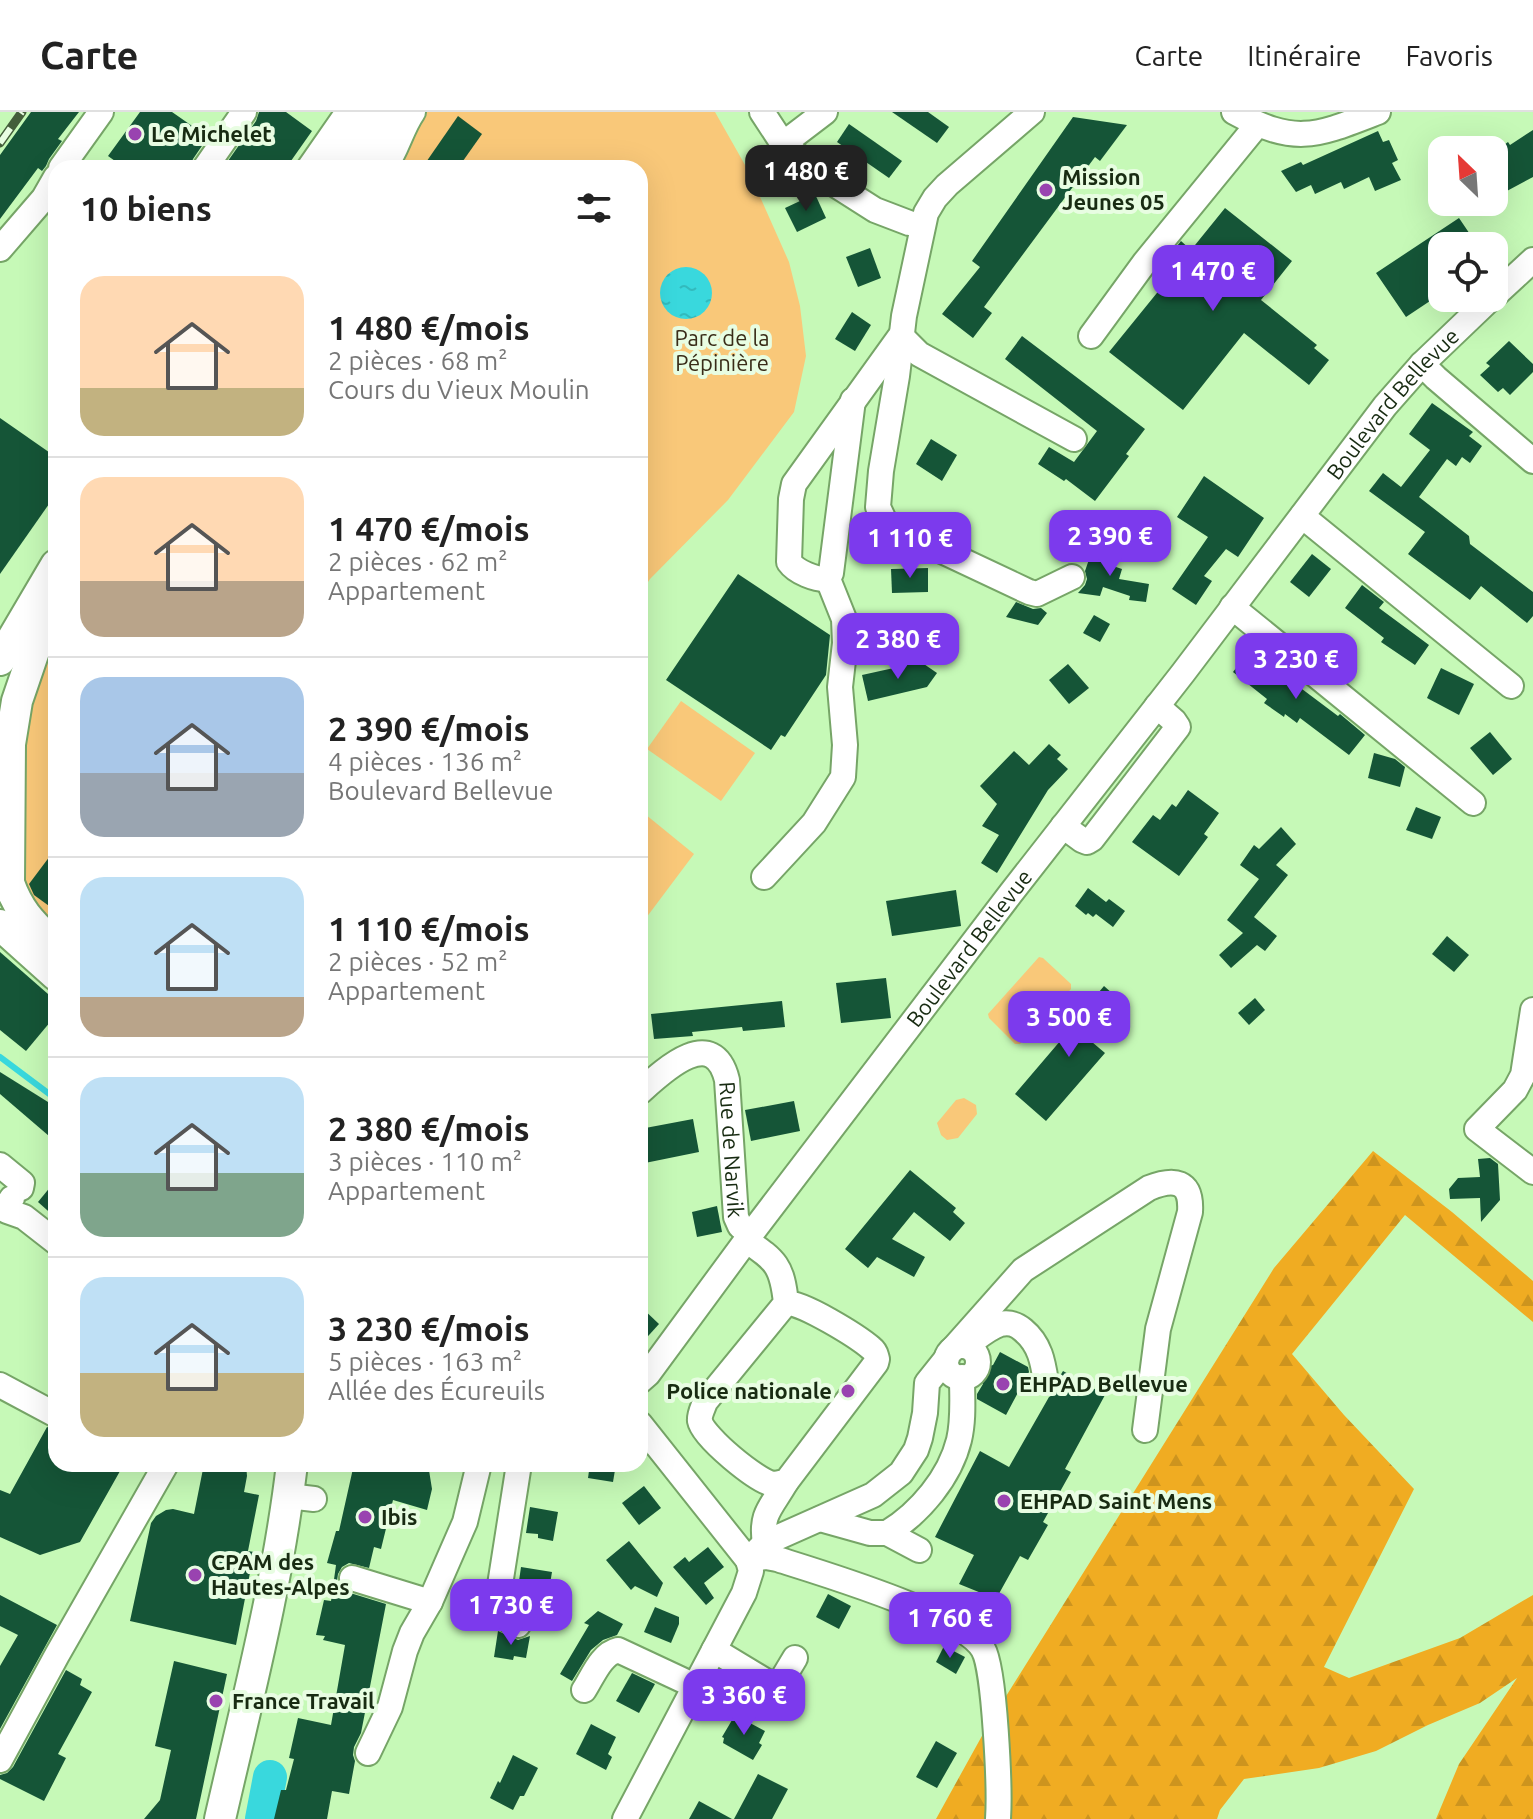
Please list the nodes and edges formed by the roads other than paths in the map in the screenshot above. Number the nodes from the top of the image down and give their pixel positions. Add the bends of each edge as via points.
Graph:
1 (101, 112) edge
2 (244, 112) edge
3 (348, 112) edge
4 (368, 112) edge
5 (393, 112) edge
6 (413, 112) edge
7 (762, 112) edge
8 (825, 112) edge
9 (1032, 112) edge
10 (1234, 112) edge
11 (1378, 112) edge
12 (1257, 125) junction
13 (783, 144) junction
14 (72, 160) edge
15 (211, 160) edge
16 (315, 160) edge
17 (334, 160) edge
18 (360, 160) edge
19 (390, 160) edge
20 (48, 194) edge
21 (922, 225) junction
22 (0, 249) edge
23 (1533, 260) edge
24 (1508, 283) edge
25 (1477, 312) edge
26 (901, 336) junction
27 (1091, 336) dead end
28 (1422, 364) junction
29 (853, 400) junction
30 (1074, 439) dead end
31 (1533, 461) edge
32 (1302, 516) junction
33 (1072, 577) dead end
34 (48, 579) edge
35 (828, 579) junction
36 (1232, 607) junction
37 (48, 615) edge
38 (48, 617) edge
39 (0, 660) edge
40 (1511, 686) dead end
41 (0, 698) edge
42 (1473, 803) dead end
43 (764, 877) dead end
44 (0, 907) edge
45 (0, 925) edge
46 (48, 939) edge
47 (48, 954) edge
48 (48, 968) edge
49 (1533, 1010) edge
50 (648, 1085) edge
51 (0, 1165) edge
52 (1533, 1172) edge
53 (48, 1236) edge
54 (748, 1237) junction
55 (786, 1303) junction
56 (955, 1351) junction
57 (648, 1371) edge
58 (1046, 1382) dead end
59 (0, 1385) edge
60 (48, 1411) edge
61 (1145, 1430) dead end
62 (648, 1433) edge
63 (153, 1472) edge
64 (294, 1472) edge
65 (477, 1472) edge
66 (518, 1472) edge
67 (786, 1482) junction
68 (820, 1519) junction
69 (887, 1533) junction
70 (919, 1550) dead end
71 (756, 1552) junction
72 (352, 1578) dead end
73 (430, 1602) junction
74 (518, 1625) dead end
75 (714, 1650) junction
76 (795, 1658) dead end
77 (695, 1686) junction
78 (584, 1690) dead end
79 (368, 1753) dead end
80 (0, 1760) edge
81 (220, 1819) edge
82 (625, 1819) edge
83 (998, 1819) edge

1 - 14 street
2 - 15 street
3 - 16 street
4 - 17 main road
5 - 18 main road
6 - 19 street
7 - 13 street
8 - 13 street
9 - 21 street via 947,185
10 - 12 street
11 - 12 street via 1316,134
12 - 27 street
13 - 21 street via 875,210
20 - 22 street
21 - 26 street
23 - 24 street, Boulevard Bellevue
25 - 28 street, Boulevard Bellevue
26 - 29 street
26 - 30 street via 919,354
26 - 33 street via 881,471 878,507 884,520 1037,594
28 - 31 street
28 - 32 street, Boulevard Bellevue
29 - 35 street
29 - 35 street via 792,494 789,562 794,569
32 - 36 street, Boulevard Bellevue
32 - 40 street
34 - 39 main road
35 - 43 street via 844,619 843,777 814,823
36 - 42 street
36 - 54 street, Boulevard Bellevue
37 - 41 main road
38 - 46 main road via 17,701 8,846 9,883 16,902
44 - 47 main road
45 - 48 main road
49 - 52 street via 1523,1075 1477,1129
50 - 54 street, Rue de Narvik via 688,1056 709,1055 721,1064 727,1080 736,1217
51 - 53 street via 22,1183 5,1205 7,1211
54 - 55 street via 774,1260
54 - 57 street, Boulevard Bellevue
55 - 67 street via 705,1402 700,1418 705,1431 733,1458 769,1483
55 - 67 street via 796,1303 837,1326 872,1348 877,1359
56 - 58 street via 992,1327 1017,1325 1035,1341
56 - 61 street via 1023,1270 1149,1188 1171,1181 1179,1184 1189,1195 1190,1212 1158,1329
56 - 68 street via 927,1383 920,1438 901,1473 873,1495
56 - 69 street via 946,1363 950,1372 962,1377 959,1439 923,1503
59 - 60 street
62 - 71 street
63 - 80 street
64 - 81 main road via 301,1497 267,1614
65 - 73 street via 465,1522
66 - 74 street via 497,1604 501,1616
67 - 71 street via 764,1518
68 - 69 street
68 - 71 street
69 - 70 street
71 - 75 street via 749,1581
71 - 83 street via 922,1610 977,1641 991,1676
72 - 73 street
73 - 79 street via 412,1633 390,1707
75 - 76 street via 777,1688
75 - 77 street
77 - 78 street via 618,1650 604,1658
77 - 82 street

